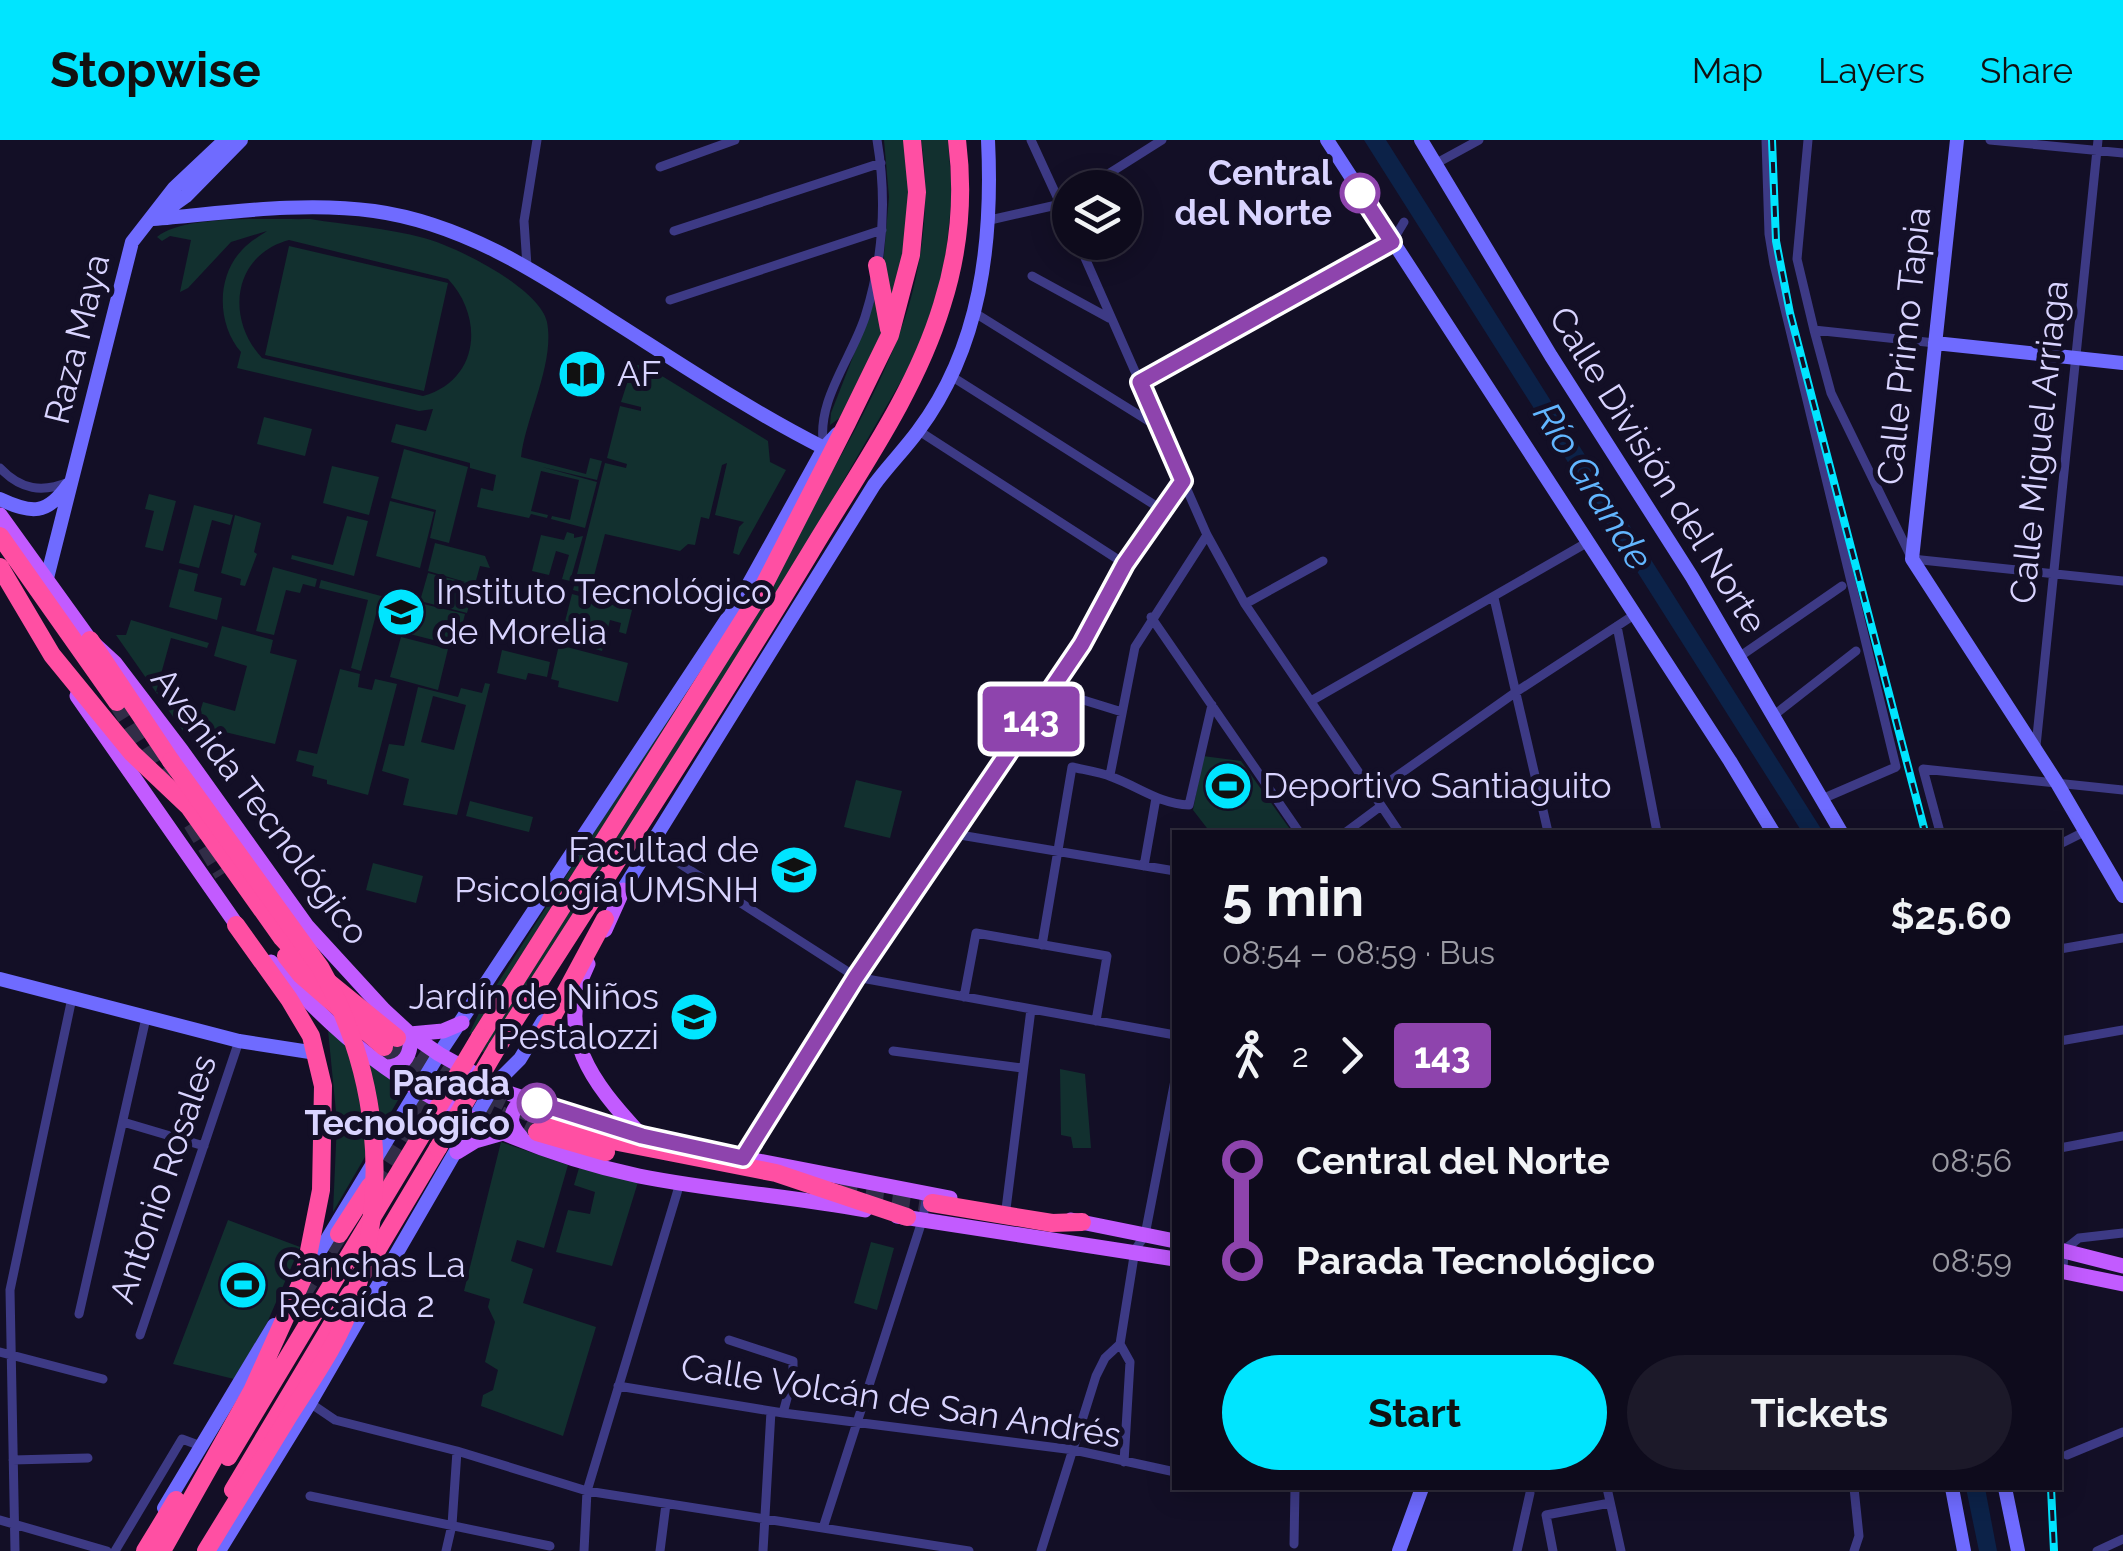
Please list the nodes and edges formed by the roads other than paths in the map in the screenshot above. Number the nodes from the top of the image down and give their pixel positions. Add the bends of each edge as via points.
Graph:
1 (225, 140) edge
2 (240, 140) edge
3 (538, 140) edge
4 (735, 140) edge
5 (877, 140) edge
6 (912, 140) edge
7 (957, 140) edge
8 (988, 140) edge
9 (1031, 140) edge
10 (1162, 140) edge
11 (1326, 140) edge
12 (1420, 140) edge
13 (1480, 140) edge
14 (1766, 140) edge
15 (1808, 140) edge
16 (1956, 140) edge
17 (1990, 140) edge
18 (2098, 145) edge
19 (2123, 153) edge
20 (881, 163) junction
21 (1436, 164) junction
22 (660, 167) dead end
23 (1114, 170) edge
24 (1052, 178) edge
25 (1052, 204) edge
26 (153, 219) junction
27 (990, 220) junction
28 (1404, 222) dead end
29 (674, 230) dead end
30 (882, 230) junction
31 (1392, 242) junction
32 (1086, 260) edge
33 (878, 265) junction
34 (527, 266) junction
35 (1032, 276) dead end
36 (670, 300) dead end
37 (976, 312) junction
38 (1110, 318) junction
39 (1814, 330) junction
40 (890, 335) junction
41 (1935, 343) junction
42 (2076, 358) junction
43 (2123, 363) edge
44 (950, 376) junction
45 (1140, 382) junction
46 (848, 423) junction
47 (1158, 427) junction
48 (918, 430) junction
49 (824, 448) junction
50 (871, 452) junction
51 (0, 468) edge
52 (72, 481) junction
53 (1183, 481) junction
54 (0, 499) edge
55 (1161, 508) junction
56 (0, 516) edge
57 (1207, 535) junction
58 (0, 536) edge
59 (1588, 542) junction
60 (1912, 559) junction
61 (1323, 562) dead end
62 (1125, 564) junction
63 (0, 567) edge
64 (2054, 574) junction
65 (2123, 580) edge
66 (46, 582) junction
67 (1842, 586) dead end
68 (1494, 598) junction
69 (1245, 604) junction
70 (797, 611) junction
71 (1634, 615) junction
72 (1151, 617) junction
73 (1618, 626) junction
74 (90, 640) junction
75 (1856, 651) dead end
76 (52, 655) junction
77 (1739, 657) junction
78 (1051, 690) junction
79 (1516, 692) junction
80 (117, 702) tunnel mouth
81 (1310, 702) junction
82 (1212, 705) junction
83 (1122, 712) junction
84 (1774, 716) junction
85 (2035, 749) junction
86 (1110, 776) junction
87 (2056, 783) junction
88 (2123, 790) edge
89 (1373, 793) junction
90 (1156, 798) junction
91 (1822, 799) junction
92 (1381, 806) junction
93 (1297, 830) edge
94 (1349, 830) edge
95 (1398, 830) edge
96 (1548, 830) edge
97 (1657, 830) edge
98 (1772, 830) edge
99 (1840, 830) edge
100 (1939, 830) edge
101 (2084, 832) junction
102 (954, 834) junction
103 (2062, 843) edge
104 (1058, 852) junction
105 (668, 856) dead end
106 (1144, 866) junction
107 (1172, 871) edge
108 (223, 874) tunnel mouth
109 (623, 890) junction
110 (2123, 896) edge
111 (605, 919) junction
112 (236, 926) junction
113 (2123, 938) edge
114 (1042, 945) junction
115 (2062, 949) edge
116 (856, 977) junction
117 (0, 979) edge
118 (72, 998) junction
119 (964, 998) junction
120 (1030, 1009) junction
121 (146, 1018) junction
122 (1096, 1021) junction
123 (462, 1023) junction
124 (2123, 1030) edge
125 (1172, 1034) edge
126 (542, 1036) dead end
127 (239, 1040) junction
128 (397, 1040) junction
129 (2062, 1042) edge
130 (893, 1050) dead end
131 (316, 1053) junction
132 (439, 1054) junction
133 (385, 1067) junction
134 (1022, 1068) junction
135 (494, 1085) junction
136 (418, 1089) junction
137 (1172, 1095) edge
138 (532, 1101) junction
139 (474, 1119) junction
140 (123, 1122) junction
141 (534, 1130) junction
142 (506, 1132) junction
143 (642, 1136) junction
144 (2123, 1136) edge
145 (204, 1146) junction
146 (2062, 1148) edge
147 (447, 1150) junction
148 (743, 1158) junction
149 (750, 1177) dead end
150 (680, 1183) junction
151 (370, 1186) tunnel mouth
152 (930, 1198) junction
153 (1006, 1208) junction
154 (915, 1219) junction
155 (1082, 1222) junction
156 (2123, 1232) edge
157 (340, 1234) tunnel mouth
158 (1145, 1234) junction
159 (1172, 1240) edge
160 (1135, 1250) junction
161 (2062, 1250) edge
162 (1172, 1258) edge
163 (2123, 1266) edge
164 (2062, 1270) edge
165 (304, 1276) junction
166 (2123, 1284) edge
167 (79, 1314) dead end
168 (140, 1334) dead end
169 (729, 1340) dead end
170 (1120, 1344) junction
171 (0, 1352) edge
172 (12, 1355) junction
173 (103, 1379) dead end
174 (618, 1386) junction
175 (235, 1401) dead end
176 (310, 1403) junction
177 (777, 1412) junction
178 (856, 1423) junction
179 (2123, 1432) edge
180 (0, 1433) edge
181 (12, 1436) junction
182 (200, 1446) junction
183 (1074, 1450) junction
184 (457, 1451) junction
185 (2067, 1455) dead end
186 (88, 1458) dead end
187 (13, 1460) junction
188 (1124, 1462) junction
189 (1172, 1471) edge
190 (1295, 1490) edge
191 (1421, 1490) edge
192 (1607, 1490) edge
193 (1854, 1490) edge
194 (1952, 1490) edge
195 (2005, 1490) edge
196 (588, 1491) junction
197 (1530, 1493) dead end
198 (310, 1496) dead end
199 (666, 1504) junction
200 (1610, 1504) junction
201 (765, 1519) junction
202 (0, 1520) edge
203 (14, 1524) junction
204 (452, 1525) junction
205 (823, 1528) junction
206 (2123, 1539) edge
207 (1294, 1544) dead end
208 (550, 1546) dead end
209 (940, 1549) edge
210 (15, 1551) edge
211 (106, 1551) edge
212 (115, 1551) edge
213 (142, 1551) edge
214 (162, 1551) edge
215 (171, 1551) edge
216 (197, 1551) edge
217 (206, 1551) edge
218 (219, 1551) edge
219 (446, 1551) edge
220 (584, 1551) edge
221 (660, 1551) edge
222 (763, 1551) edge
223 (969, 1551) edge
224 (1041, 1551) edge
225 (1399, 1551) edge
226 (1516, 1551) edge
227 (1554, 1551) edge
228 (1622, 1551) edge
229 (1854, 1551) edge
230 (1964, 1551) edge
231 (2018, 1551) edge
232 (2097, 1551) edge

1 - 26 main road, Raza Maya via 174,188
2 - 26 main road, Raza Maya via 186,196
3 - 34 street via 524,221
4 - 22 street
5 - 20 street
6 - 40 highway via 917,192 911,255
7 - 50 highway via 959,217 942,308
8 - 27 main road
9 - 24 street
10 - 23 street
11 - 31 main road
12 - 21 main road, Calle División del Norte
13 - 21 street
14 - 91 street via 1774,264 1896,767
15 - 39 street via 1797,259
16 - 41 main road, Calle Primo Tapia
17 - 18 street
18 - 19 street
18 - 42 street, Calle Miguel Arriaga
20 - 29 street
20 - 30 street
21 - 77 main road, Calle División del Norte
25 - 27 street
26 - 34 main road via 288,208 375,211 461,235
26 - 52 main road, Raza Maya via 132,242
27 - 37 main road
28 - 31 street
30 - 33 street
30 - 36 street
31 - 45 street
31 - 59 main road
32 - 38 street
33 - 40 highway
33 - 49 street via 858,338 824,412
34 - 49 main road
35 - 38 street
37 - 44 main road
37 - 47 street
38 - 45 street
39 - 41 street
39 - 60 street via 1831,394
40 - 46 highway
41 - 42 main road
41 - 60 main road, Calle Primo Tapia
42 - 43 main road
42 - 64 street, Calle Miguel Arriaga
44 - 48 main road
44 - 55 street
45 - 47 street
46 - 49 main road
46 - 215 highway, bridge via 759,595 480,1037
47 - 53 street
48 - 62 street
48 - 70 main road via 874,485
49 - 123 main road via 742,596
50 - 70 main road
50 - 147 highway, bridge via 498,1048
51 - 52 street via 38,490
52 - 54 main road via 41,510
52 - 66 main road, Raza Maya
53 - 55 street
53 - 57 street
55 - 62 street
56 - 66 main road, Avenida Tecnológico
57 - 69 street
57 - 72 street
58 - 80 highway
59 - 68 street
59 - 71 main road
60 - 64 street
60 - 85 main road
61 - 69 street
62 - 78 street
63 - 76 highway
64 - 65 street
64 - 85 street, Calle Miguel Arriaga
66 - 74 main road, Avenida Tecnológico
67 - 77 street
68 - 79 street
68 - 81 street
69 - 81 street
70 - 109 main road
71 - 73 street
71 - 98 main road
72 - 82 street
72 - 83 street via 1135,647
73 - 79 street
73 - 97 street
74 - 128 main road, Avenida Tecnológico via 182,751 306,926 384,1010
74 - 217 highway, bridge via 320,968 356,1049 372,1108 373,1218 352,1303
75 - 84 street
76 - 112 main road
76 - 128 highway via 132,753 189,807 304,963
77 - 84 main road, Calle División del Norte
78 - 83 street
78 - 102 street
79 - 89 street
79 - 96 street
81 - 89 street
82 - 90 street via 1189,806
82 - 93 street
83 - 86 street
84 - 91 main road, Calle División del Norte
85 - 87 main road
86 - 90 street
86 - 104 street via 1072,767
87 - 88 street
87 - 100 street via 1923,768
87 - 101 main road
89 - 92 street
90 - 106 street
91 - 99 main road, Calle División del Norte
92 - 94 street
92 - 95 street
101 - 103 street
101 - 110 main road
102 - 104 street
102 - 116 street
104 - 106 street
104 - 114 street
105 - 116 street
106 - 107 street
108 - 128 highway via 300,976
109 - 111 main road
109 - 143 main road via 583,974 574,1022 576,1042 597,1084
111 - 126 highway
111 - 135 main road via 520,1059
112 - 131 highway via 304,1023
112 - 133 main road via 313,1007
113 - 115 street
114 - 119 street via 976,933
114 - 122 street via 1107,956
116 - 119 street
116 - 148 street
117 - 118 main road
118 - 121 main road
118 - 172 street via 10,1290
119 - 120 street
120 - 122 street
120 - 134 street
121 - 127 main road
121 - 140 street
122 - 125 street
123 - 128 main road
123 - 132 main road
124 - 129 street
127 - 131 main road
127 - 145 street, Antonio Rosales
128 - 132 main road, Avenida Tecnológico
128 - 133 main road via 409,1054
130 - 134 street
131 - 165 highway via 324,1086 321,1190
132 - 135 main road, Avenida Tecnológico
132 - 136 main road
133 - 136 main road
134 - 153 street
135 - 138 main road, Avenida Tecnológico
135 - 139 main road
136 - 139 main road
136 - 165 main road
137 - 158 street
138 - 141 main road via 516,1107 511,1118 514,1128
138 - 143 main road, Avenida Tecnológico
139 - 142 main road
139 - 147 main road
140 - 145 street
140 - 167 street
141 - 142 main road
141 - 149 highway via 608,1152
141 - 150 main road via 578,1160
141 - 154 highway via 776,1174
142 - 147 main road
143 - 148 main road, Avenida Tecnológico
144 - 146 street
145 - 168 street, Antonio Rosales
147 - 176 main road
147 - 216 highway
148 - 152 main road, Avenida Tecnológico
150 - 154 main road
150 - 174 street
151 - 157 highway
152 - 153 main road, Avenida Tecnológico
152 - 154 street
152 - 155 highway via 1052,1223
153 - 155 main road, Avenida Tecnológico
154 - 160 main road
154 - 178 street
155 - 158 main road, Avenida Tecnológico
156 - 161 street via 2078,1238
158 - 159 main road, Avenida Tecnológico
158 - 160 street
160 - 162 main road
160 - 170 street
161 - 163 main road
161 - 164 street
164 - 166 main road
165 - 182 main road
165 - 214 highway via 252,1391
169 - 177 street via 793,1361
170 - 183 street via 1096,1376
170 - 188 street via 1130,1362
171 - 172 street
172 - 173 street
172 - 181 street
174 - 177 street, Calle Volcán de San Andrés
174 - 196 street
175 - 213 highway
176 - 184 street via 335,1420
176 - 218 main road
177 - 178 street, Calle Volcán de San Andrés
177 - 201 street
178 - 183 street, Calle Volcán de San Andrés
178 - 205 street
179 - 185 street
180 - 181 street
181 - 187 street
182 - 212 street via 182,1439
182 - 213 main road
183 - 188 street, Calle Volcán de San Andrés
183 - 224 street
184 - 196 street
184 - 204 street
186 - 187 street
187 - 203 street
188 - 189 street, Calle Volcán de San Andrés
190 - 207 street
191 - 225 main road
192 - 200 street
193 - 229 street
194 - 230 main road
195 - 231 main road
196 - 199 street
196 - 220 street
197 - 226 street
198 - 204 street
199 - 201 street
199 - 221 street
200 - 227 street via 1546,1516
200 - 228 street
201 - 205 street
201 - 222 street
202 - 203 street
203 - 210 street
203 - 211 street
204 - 208 street
204 - 219 street
205 - 209 street
206 - 232 street
209 - 223 street

